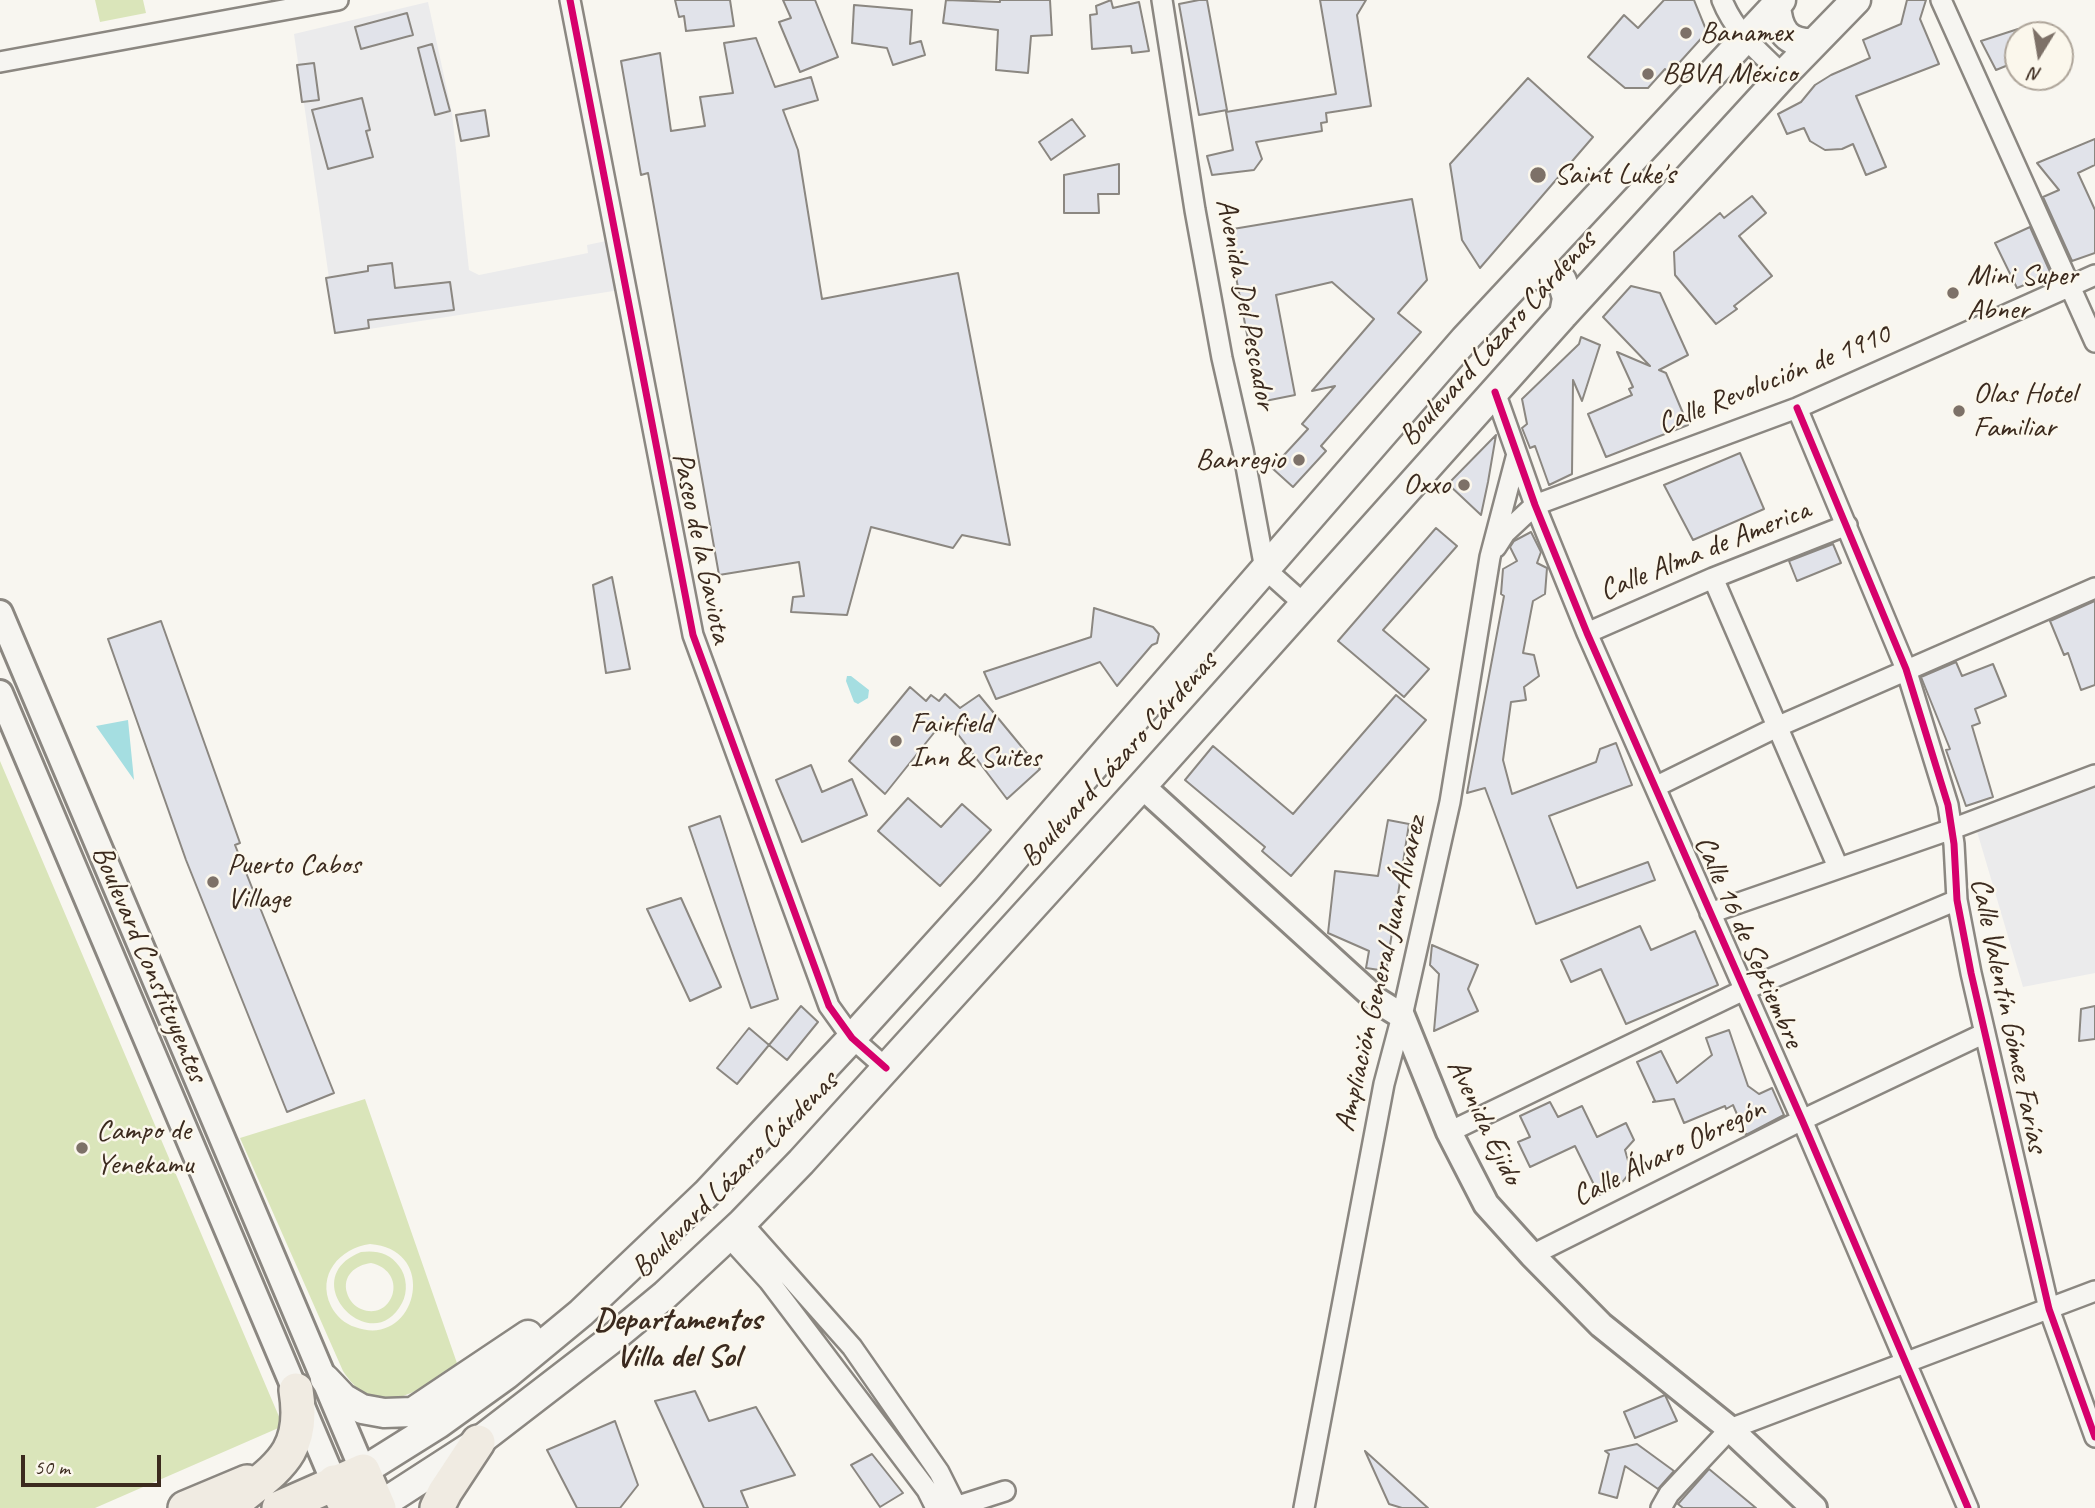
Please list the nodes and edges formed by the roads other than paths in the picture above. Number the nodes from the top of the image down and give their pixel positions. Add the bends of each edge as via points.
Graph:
1 (338, 0) edge
2 (570, 0) edge
3 (1162, 0) edge
4 (1722, 0) edge
5 (1856, 0) edge
6 (1941, 0) edge
7 (1779, 3) edge
8 (1745, 38) junction
9 (1815, 43) junction
10 (0, 62) edge
11 (1783, 75) junction
12 (1526, 274) junction
13 (2095, 275) edge
14 (2068, 285) junction
15 (1564, 314) junction
16 (2095, 342) edge
17 (1495, 392) junction
18 (1797, 408) junction
19 (1517, 454) junction
20 (1535, 505) junction
21 (1847, 525) junction
22 (1490, 557) junction
23 (1265, 569) junction
24 (1713, 578) junction
25 (2095, 588) edge
26 (1303, 603) junction
27 (0, 613) edge
28 (1587, 633) junction
29 (1906, 669) junction
30 (0, 693) edge
31 (1777, 727) junction
32 (2095, 775) edge
33 (1142, 786) junction
34 (1655, 787) junction
35 (1952, 829) junction
36 (1838, 867) junction
37 (1957, 900) junction
38 (1710, 913) junction
39 (1744, 990) junction
40 (1402, 1016) junction
41 (1985, 1033) junction
42 (852, 1038) junction
43 (886, 1069) junction
44 (1802, 1120) junction
45 (1449, 1132) junction
46 (706, 1194) junction
47 (735, 1230) junction
48 (1532, 1255) junction
49 (2095, 1291) edge
50 (2049, 1309) junction
51 (1908, 1364) junction
52 (310, 1385) junction
53 (1730, 1429) junction
54 (2095, 1437) edge
55 (478, 1442) junction
56 (269, 1472) junction
57 (1005, 1491) dead end
58 (363, 1497) edge
59 (185, 1508) edge
60 (228, 1508) edge
61 (279, 1508) edge
62 (437, 1508) edge
63 (936, 1508) edge
64 (955, 1508) edge
65 (1304, 1508) edge
66 (1661, 1508) edge
67 (1814, 1508) edge
68 (1968, 1508) edge

1 - 10 street
2 - 42 street, Paseo de la Gaviota via 693,635 829,1006
3 - 23 street, Avenida Del Pescador via 1202,247
4 - 8 street
5 - 9 main road, Boulevard Lázaro Cárdenas
6 - 14 street
7 - 8 main road, Boulevard Lázaro Cárdenas
7 - 9 main road via 1779,24 1785,36 1803,44
8 - 11 street
8 - 12 main road, Boulevard Lázaro Cárdenas
9 - 11 main road, Boulevard Lázaro Cárdenas
11 - 15 main road, Boulevard Lázaro Cárdenas
12 - 15 main road via 1562,281 1567,298
12 - 23 main road, Boulevard Lázaro Cárdenas
13 - 14 street, Calle Revolución de 1910
14 - 16 street
14 - 18 street, Calle Revolución de 1910
15 - 17 main road, Boulevard Lázaro Cárdenas
17 - 19 street, Calle 16 de Septiembre
17 - 26 main road, Boulevard Lázaro Cárdenas
18 - 20 street, Calle Revolución de 1910
18 - 21 street, Calle Valentín Gómez Farías
19 - 20 street, Calle 16 de Septiembre
19 - 22 street, Ampliación General Juan Álvarez
20 - 22 street, Calle Revolución de 1910 via 1505,533
20 - 28 street, Calle 16 de Septiembre
21 - 24 street, Calle Alma de America
21 - 29 street, Calle Valentín Gómez Farías
22 - 40 street, Ampliación General Juan Álvarez via 1450,802
23 - 26 street
23 - 42 main road, Boulevard Lázaro Cárdenas
24 - 28 street, Calle Alma de America
24 - 31 street
25 - 29 street
26 - 33 main road, Boulevard Lázaro Cárdenas
27 - 52 street, Boulevard Constituyentes
28 - 34 street, Calle 16 de Septiembre
29 - 31 street
29 - 35 street, Calle Valentín Gómez Farías
30 - 52 street, Boulevard Constituyentes
31 - 34 street
31 - 36 street
32 - 35 street
33 - 40 street via 1384,1007
33 - 43 main road, Boulevard Lázaro Cárdenas
34 - 38 street, Calle 16 de Septiembre
35 - 36 street
35 - 37 street, Calle Valentín Gómez Farías
36 - 38 street
37 - 39 street
37 - 41 street, Calle Valentín Gómez Farías
38 - 39 street, Calle 16 de Septiembre
39 - 44 street, Calle 16 de Septiembre
39 - 45 street
40 - 45 street, Avenida Ejido
40 - 65 street, Ampliación General Juan Álvarez via 1384,1084
41 - 44 street, Calle Álvaro Obregón
41 - 50 street, Calle Valentín Gómez Farías
42 - 43 street, Paseo de la Gaviota
42 - 46 main road, Boulevard Lázaro Cárdenas
43 - 47 main road, Boulevard Lázaro Cárdenas
44 - 48 street, Calle Álvaro Obregón
44 - 51 street, Calle 16 de Septiembre
45 - 48 street, Avenida Ejido via 1486,1204
46 - 52 main road via 560,1312 422,1408 404,1414 362,1409
46 - 58 main road, Boulevard Lázaro Cárdenas via 581,1314 438,1424
47 - 55 main road, Boulevard Lázaro Cárdenas via 613,1338
47 - 63 street
47 - 64 street via 852,1348 939,1472
48 - 53 street, Avenida Ejido via 1601,1325
49 - 50 street
50 - 51 street
50 - 54 street, Calle Valentín Gómez Farías
51 - 53 street
51 - 68 street, Calle 16 de Septiembre
52 - 56 highway via 290,1450
52 - 58 street, Boulevard Constituyentes
53 - 66 street
53 - 67 street, Avenida Ejido
55 - 58 main road, Boulevard Lázaro Cárdenas
55 - 62 highway
56 - 59 highway
56 - 60 highway
57 - 64 street
58 - 61 highway

